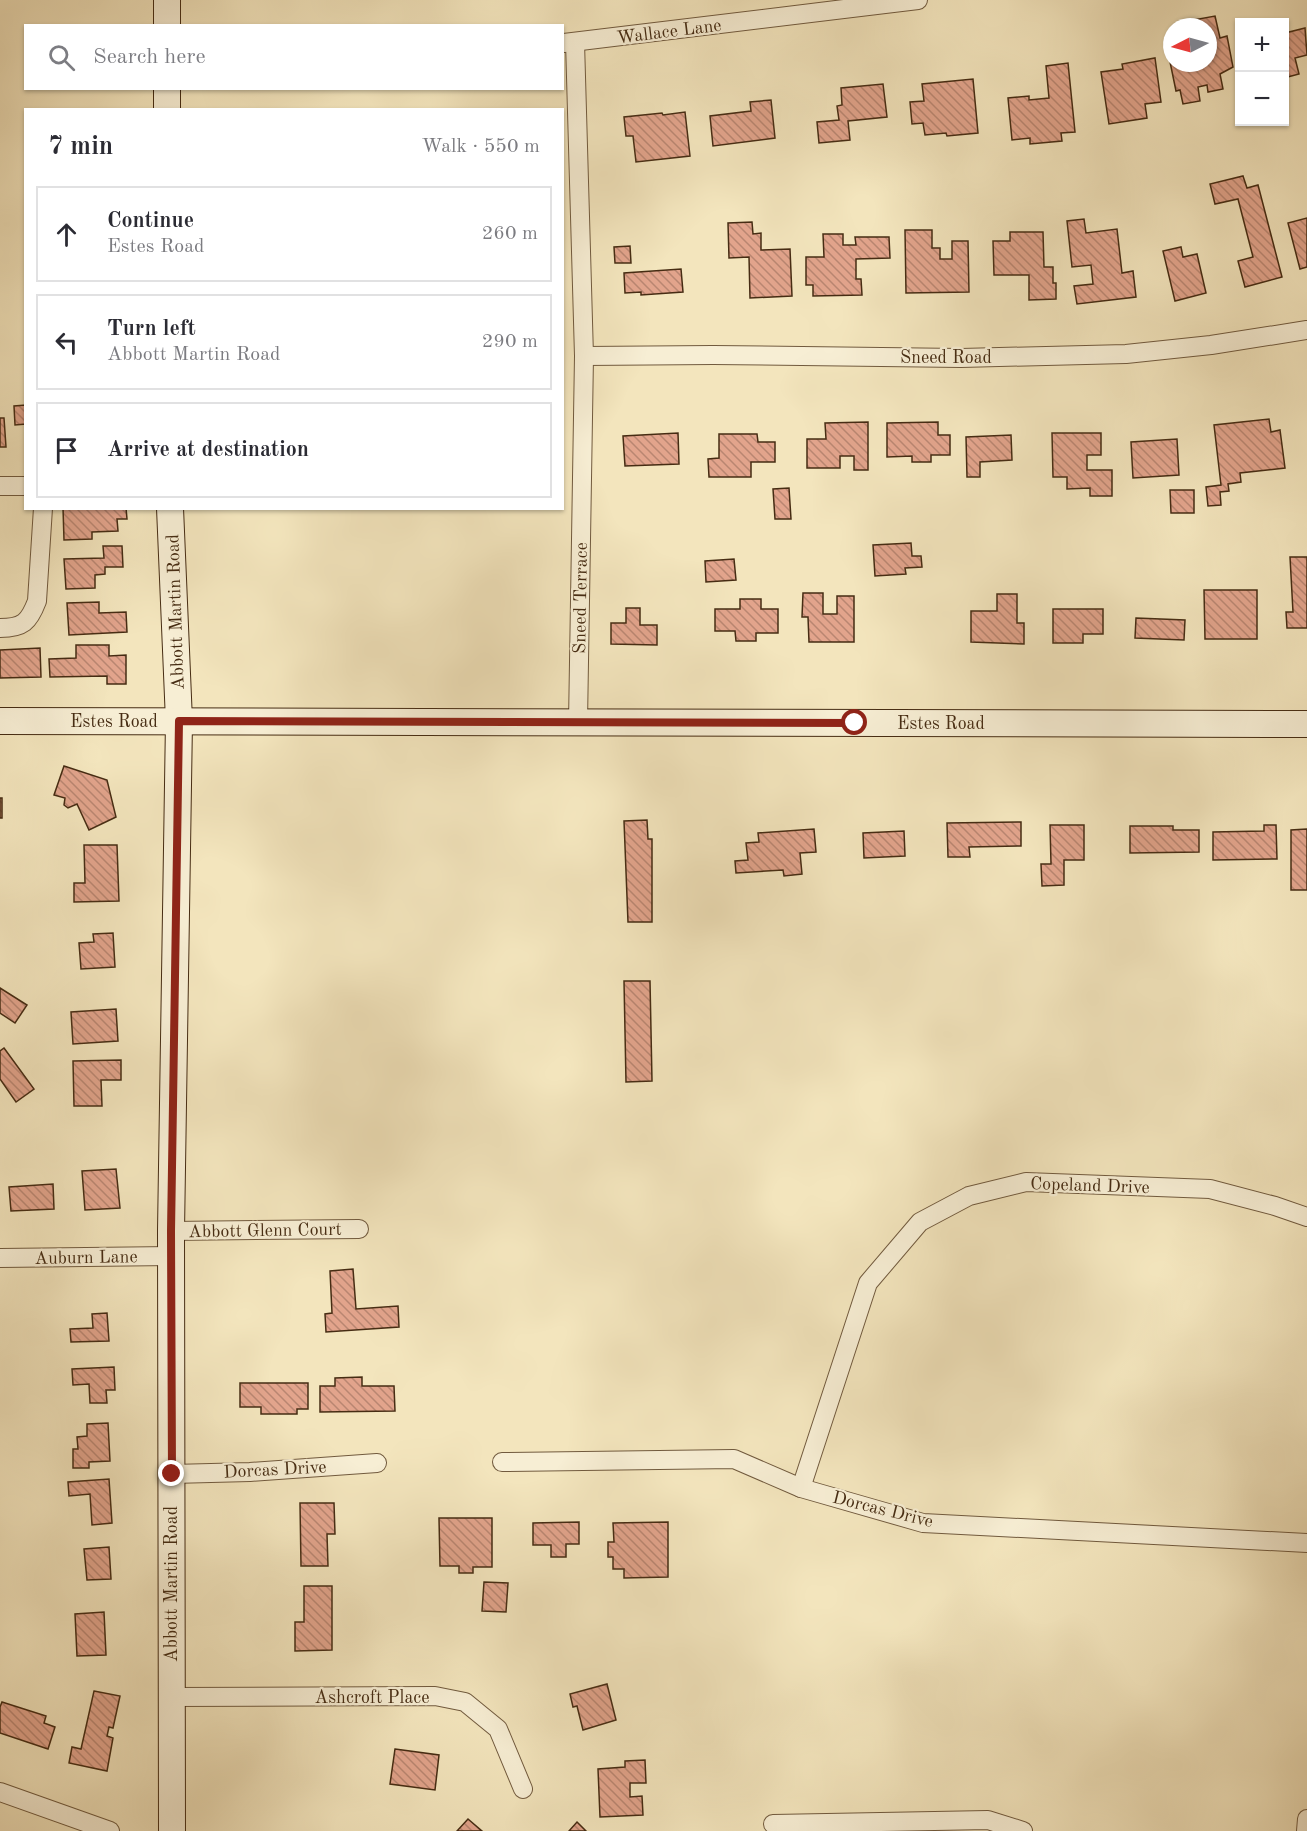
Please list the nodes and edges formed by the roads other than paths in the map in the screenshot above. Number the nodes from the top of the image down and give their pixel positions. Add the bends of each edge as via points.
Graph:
1 (167, 0) edge
2 (918, 0) edge
3 (167, 24) edge
4 (569, 43) edge
5 (167, 90) edge
6 (167, 108) edge
7 (1307, 330) edge
8 (584, 356) junction
9 (0, 486) edge
10 (24, 486) edge
11 (44, 510) edge
12 (170, 510) edge
13 (0, 628) edge
14 (0, 721) edge
15 (179, 721) junction
16 (578, 723) junction
17 (1307, 724) edge
18 (1307, 1217) edge
19 (359, 1229) dead end
20 (171, 1231) junction
21 (172, 1256) junction
22 (0, 1258) edge
23 (502, 1462) dead end
24 (377, 1463) dead end
25 (172, 1474) junction
26 (801, 1488) junction
27 (1307, 1543) edge
28 (171, 1697) junction
29 (523, 1789) dead end
30 (0, 1792) edge
31 (1307, 1819) edge
32 (773, 1824) dead end
33 (110, 1831) edge
34 (172, 1831) edge
35 (1023, 1831) edge
36 (1306, 1831) edge

1 - 3 main road
2 - 4 street, Wallace Lane
4 - 8 street, Sneed Terrace
5 - 6 main road
7 - 8 street, Sneed Road via 1126,354 961,358
8 - 16 street, Sneed Terrace
9 - 10 street
11 - 13 street via 37,601 25,623
12 - 15 main road, Abbott Martin Road
14 - 15 main road, Estes Road
15 - 16 main road, Estes Road
15 - 20 main road, Abbott Martin Road
16 - 17 main road, Estes Road
18 - 26 street, Copeland Drive via 1210,1189 1026,1182 969,1196 920,1222 868,1283
19 - 20 street, Abbott Glenn Court
20 - 21 main road, Abbott Martin Road
21 - 22 street, Auburn Lane
21 - 25 main road, Abbott Martin Road
23 - 26 street, Dorcas Drive via 734,1459
24 - 25 street, Dorcas Drive
25 - 28 main road, Abbott Martin Road
26 - 27 street, Dorcas Drive via 923,1523
28 - 29 street, Ashcroft Place via 435,1696 465,1702 498,1729
28 - 34 main road, Abbott Martin Road
30 - 33 street
31 - 36 street
32 - 35 street via 988,1820

